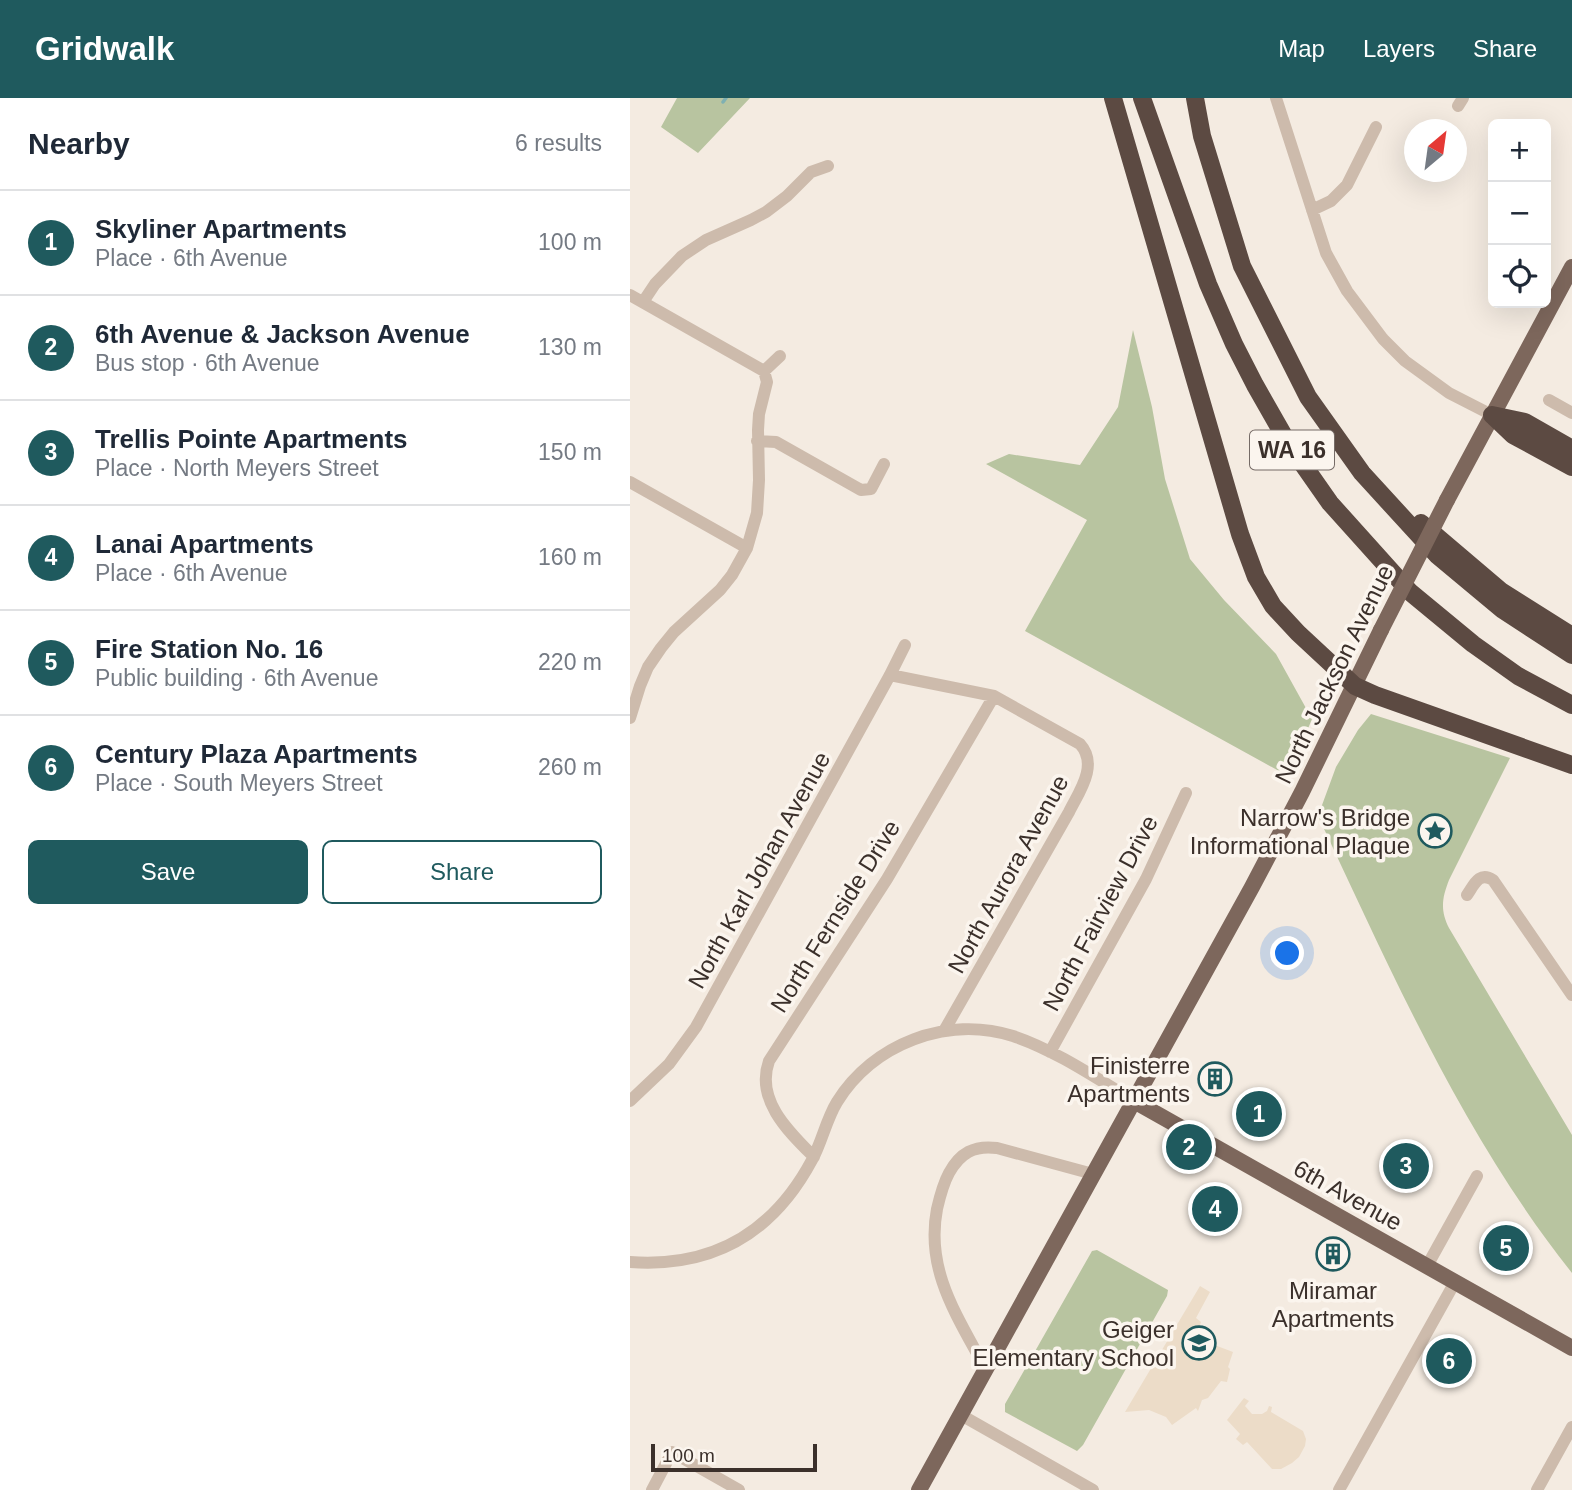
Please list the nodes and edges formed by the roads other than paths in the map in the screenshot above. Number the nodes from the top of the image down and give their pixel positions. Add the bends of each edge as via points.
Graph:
1 (1113, 98) edge
2 (1142, 98) edge
3 (1195, 98) edge
4 (1276, 98) edge
5 (1376, 127) dead end
6 (828, 166) dead end
7 (1312, 210) junction
8 (1572, 267) edge
9 (630, 295) edge
10 (643, 302) junction
11 (780, 356) dead end
12 (764, 371) junction
13 (1549, 400) dead end
14 (1572, 413) edge
15 (1492, 415) junction
16 (757, 440) junction
17 (1572, 449) edge
18 (884, 464) dead end
19 (1572, 467) edge
20 (1362, 473) junction
21 (630, 482) edge
22 (747, 548) junction
23 (1572, 636) edge
24 (905, 645) dead end
25 (1572, 655) edge
26 (890, 675) junction
27 (1355, 686) junction
28 (994, 696) junction
29 (1572, 705) edge
30 (630, 718) edge
31 (1572, 765) edge
32 (1186, 793) dead end
33 (1467, 895) dead end
34 (1572, 995) edge
35 (944, 1031) junction
36 (1050, 1052) junction
37 (630, 1101) edge
38 (1134, 1101) junction
39 (814, 1157) junction
40 (1094, 1174) junction
41 (1477, 1176) dead end
42 (631, 1265) edge
43 (1427, 1266) junction
44 (1455, 1282) junction
45 (1572, 1348) edge
46 (986, 1370) junction
47 (961, 1415) junction
48 (1572, 1427) edge
49 (652, 1490) edge
50 (739, 1490) edge
51 (919, 1490) edge
52 (1093, 1490) edge
53 (1339, 1490) edge
54 (1537, 1490) edge

1 - 27 highway via 1256,577 1297,633
2 - 29 highway, WA 16 via 1208,284 1250,375 1288,443 1330,503 1410,592 1518,676
3 - 20 highway, WA 16 via 1241,267 1308,397
4 - 7 street
5 - 7 street via 1346,185 1331,201
6 - 10 street via 811,172 766,212 682,256
7 - 15 street via 1326,253 1383,339 1422,375
8 - 15 main road, North Jackson Avenue
9 - 10 street
10 - 12 street
11 - 12 street
12 - 16 street via 767,382
13 - 14 street
15 - 17 highway via 1525,422
15 - 19 highway via 1513,435
15 - 27 main road, North Jackson Avenue, bridge
16 - 18 street via 776,442 861,490 871,489
16 - 22 street via 757,513
20 - 23 highway via 1501,591
20 - 25 highway, WA 16 via 1437,555 1503,610
21 - 22 street
22 - 30 street via 720,590 661,648 639,686
24 - 26 street, North Karl Johan Avenue
26 - 28 street
26 - 37 street, North Karl Johan Avenue via 696,1027 668,1064
27 - 31 highway
27 - 38 main road, North Jackson Avenue via 1252,887
28 - 35 street, North Aurora Avenue via 1080,744 1088,759 1085,779 1069,812
28 - 39 street, North Fernside Drive via 887,879 769,1061 765,1082 771,1103 786,1129
32 - 36 street, North Fairview Drive via 1146,879
33 - 34 street via 1481,877 1493,880
35 - 36 street, 6th Avenue via 972,1029 1011,1035
35 - 39 street, 6th Avenue via 900,1045 869,1066 839,1100
36 - 38 street, 6th Avenue
38 - 40 main road, North Jackson Avenue
38 - 43 main road, 6th Avenue
39 - 42 street, 6th Avenue via 784,1203 738,1240 698,1256
40 - 46 main road, North Jackson Avenue
40 - 46 street via 985,1147 961,1156 948,1174 934,1223 937,1267
41 - 43 street
43 - 44 main road, 6th Avenue
44 - 45 main road, 6th Avenue
44 - 53 street
46 - 47 main road, North Jackson Avenue
47 - 51 main road, North Jackson Avenue
47 - 52 street
48 - 54 street
49 - 50 street via 672,1452

